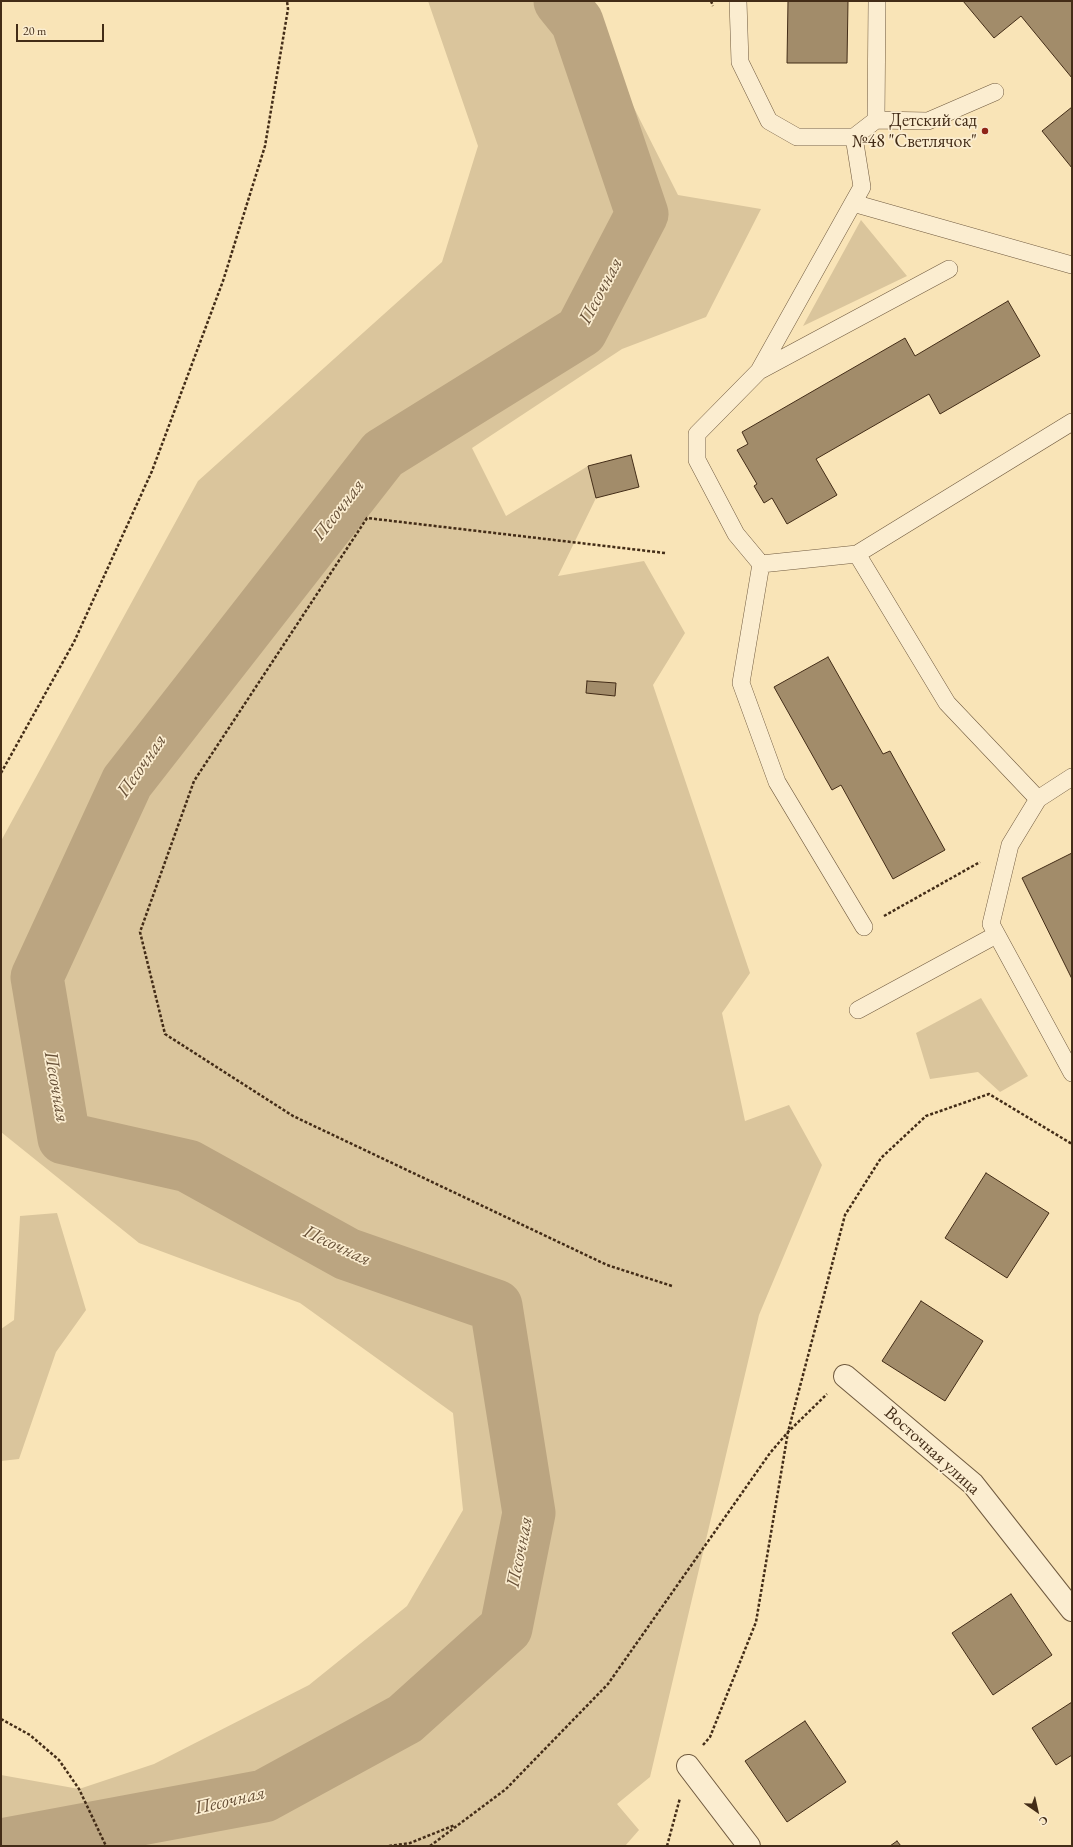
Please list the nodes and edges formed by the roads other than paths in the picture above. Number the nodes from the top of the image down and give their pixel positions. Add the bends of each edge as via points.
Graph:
1 (738, 1) edge
2 (877, 1) edge
3 (995, 92) dead end
4 (876, 120) junction
5 (854, 136) junction
6 (853, 203) junction
7 (1072, 264) edge
8 (949, 269) dead end
9 (759, 371) junction
10 (1072, 422) edge
11 (857, 554) junction
12 (761, 564) junction
13 (1072, 777) edge
14 (1038, 799) junction
15 (864, 927) road end
16 (996, 935) junction
17 (858, 1010) dead end
18 (1072, 1073) edge
19 (845, 1376) road end
20 (1072, 1610) edge
21 (688, 1766) road end
22 (749, 1846) edge

1 - 5 lane via 740,62 769,121 797,137
2 - 4 lane
3 - 4 lane via 928,121
4 - 5 lane
5 - 6 lane via 862,187
6 - 7 lane
6 - 9 lane
8 - 9 lane
9 - 12 lane via 697,434 697,460 736,534
10 - 11 lane
11 - 12 lane
11 - 14 lane via 947,704
12 - 15 lane via 742,684 777,782
13 - 14 lane
14 - 16 lane via 1010,845 991,924
16 - 17 lane
16 - 18 lane
19 - 20 street, Восточная улица via 973,1484
21 - 22 street

